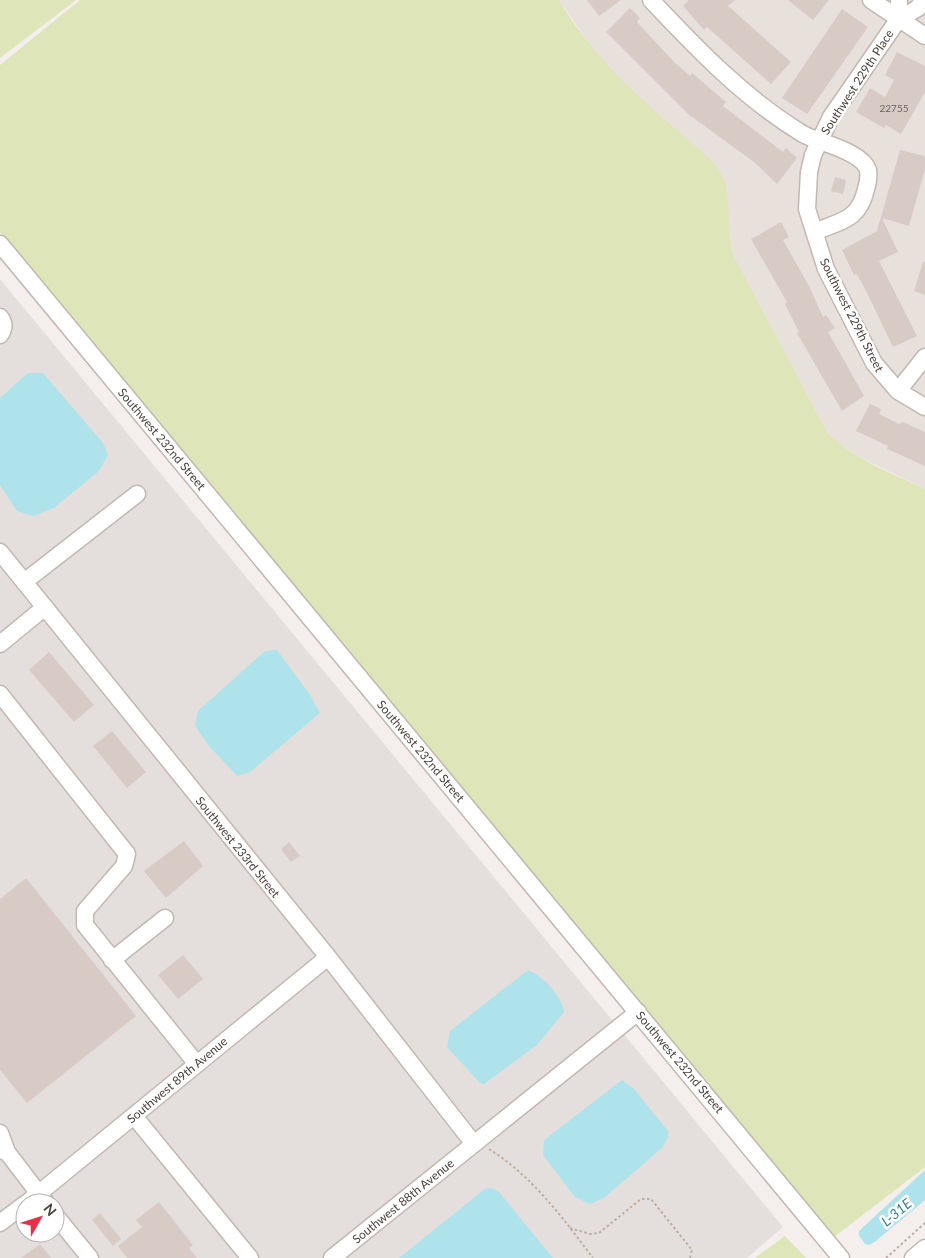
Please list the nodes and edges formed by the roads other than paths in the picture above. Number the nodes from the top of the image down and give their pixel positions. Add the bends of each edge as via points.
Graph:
1 (872, 0) edge
2 (899, 0) edge
3 (923, 0) edge
4 (654, 1) edge
5 (898, 20) junction
6 (925, 36) edge
7 (819, 142) junction
8 (814, 232) junction
9 (0, 244) edge
10 (0, 317) edge
11 (0, 335) edge
12 (925, 357) edge
13 (898, 391) junction
14 (925, 407) edge
15 (137, 494) dead end
16 (0, 552) edge
17 (24, 582) junction
18 (45, 607) junction
19 (0, 644) edge
20 (0, 694) edge
21 (165, 918) dead end
22 (328, 957) junction
23 (112, 960) junction
24 (638, 1012) junction
25 (196, 1063) junction
26 (134, 1116) junction
27 (0, 1133) edge
28 (475, 1142) junction
29 (4, 1151) edge
30 (29, 1193) edge
31 (43, 1193) edge
32 (15, 1213) edge
33 (0, 1223) edge
34 (65, 1227) edge
35 (925, 1248) edge
36 (90, 1258) edge
37 (250, 1258) edge
38 (332, 1258) edge
39 (841, 1258) edge
40 (913, 1258) edge

1 - 5 street
2 - 5 street, Southwest 229th Place
3 - 5 street, Southwest 229th Place via 918,8
4 - 7 street via 722,72 796,130
5 - 6 street
5 - 7 street, Southwest 229th Place via 831,117
7 - 8 street, Southwest 229th Place via 809,172 807,209
7 - 8 street via 859,158 868,171 868,181 864,201 857,212
8 - 13 street, Southwest 229th Street via 826,269 870,354
9 - 24 street, Southwest 232nd Street
10 - 11 street via 4,330
12 - 13 street
13 - 14 street, Southwest 229th Street
15 - 17 street
16 - 17 street, Southwest 233rd Street
17 - 18 street, Southwest 233rd Street
18 - 19 street
18 - 22 street, Southwest 233rd Street
20 - 23 street via 128,854 124,866 85,911 85,925
21 - 23 street
22 - 25 street, Southwest 89th Avenue
22 - 28 street, Southwest 233rd Street
23 - 25 street
24 - 28 street, Southwest 88th Avenue
24 - 39 street, Southwest 232nd Street
25 - 26 street, Southwest 89th Avenue
26 - 31 street, Southwest 89th Avenue
26 - 37 street
27 - 29 street
28 - 38 street, Southwest 88th Avenue
29 - 30 street
32 - 33 street, Southwest 89th Avenue
34 - 36 street
35 - 40 street

